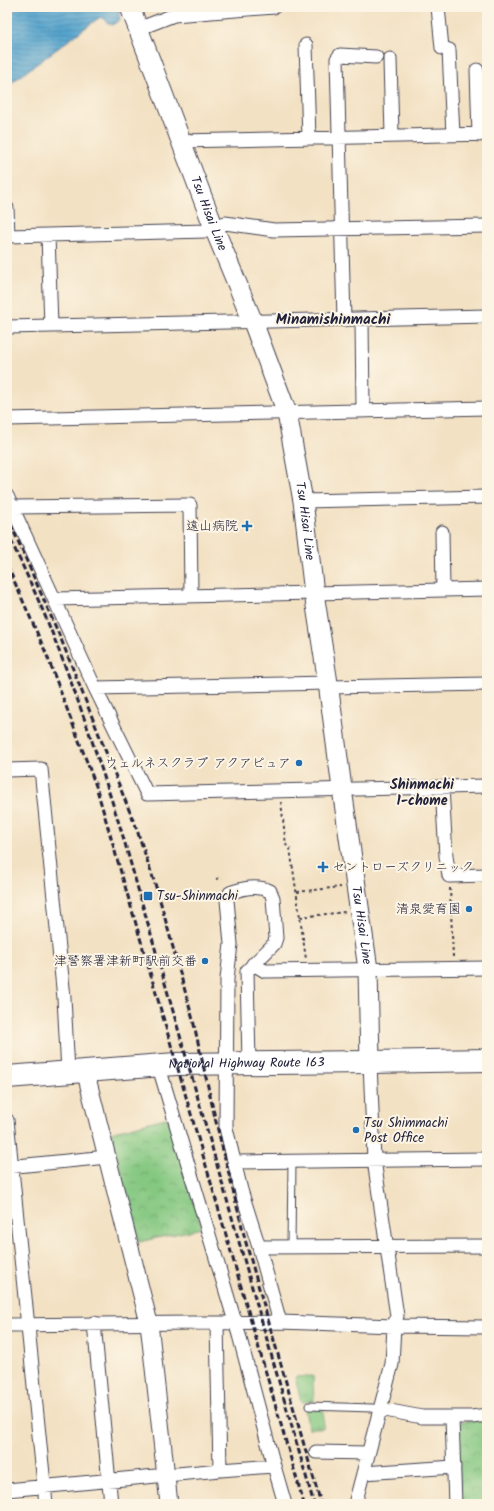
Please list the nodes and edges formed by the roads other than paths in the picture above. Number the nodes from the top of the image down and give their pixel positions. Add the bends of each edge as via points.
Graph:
1 (274, 7) edge
2 (438, 7) edge
3 (135, 20) edge
4 (306, 45) dead end
5 (376, 57) dead end
6 (390, 59) dead end
7 (477, 70) dead end
8 (483, 134) edge
9 (453, 135) junction
10 (392, 136) junction
11 (309, 138) junction
12 (339, 138) junction
13 (181, 141) junction
14 (7, 208) edge
15 (487, 226) edge
16 (214, 228) junction
17 (341, 229) junction
18 (48, 235) junction
19 (487, 316) edge
20 (362, 319) junction
21 (344, 320) junction
22 (253, 322) junction
23 (51, 326) junction
24 (7, 327) edge
25 (487, 408) edge
26 (363, 411) junction
27 (287, 413) junction
28 (7, 419) edge
29 (487, 497) edge
30 (303, 501) junction
31 (10, 502) edge
32 (442, 532) dead end
33 (487, 589) edge
34 (443, 590) junction
35 (314, 593) junction
36 (191, 596) junction
37 (55, 599) junction
38 (487, 684) edge
39 (328, 685) junction
40 (95, 688) junction
41 (7, 770) edge
42 (487, 786) edge
43 (442, 787) junction
44 (342, 789) junction
45 (487, 875) edge
46 (253, 964) junction
47 (487, 968) edge
48 (368, 969) junction
49 (487, 1060) edge
50 (370, 1062) junction
51 (228, 1063) junction
52 (249, 1063) junction
53 (158, 1064) junction
54 (76, 1071) junction
55 (7, 1077) edge
56 (7, 1120) edge
57 (106, 1157) junction
58 (487, 1159) edge
59 (374, 1160) junction
60 (292, 1161) junction
61 (235, 1162) junction
62 (10, 1167) edge
63 (487, 1246) edge
64 (259, 1247) junction
65 (291, 1247) junction
66 (386, 1247) junction
67 (280, 1322) junction
68 (94, 1323) junction
69 (149, 1323) junction
70 (235, 1323) junction
71 (7, 1324) edge
72 (28, 1324) junction
73 (217, 1324) junction
74 (394, 1326) junction
75 (487, 1327) edge
76 (309, 1406) dead end
77 (380, 1409) junction
78 (487, 1415) edge
79 (452, 1418) junction
80 (316, 1452) dead end
81 (368, 1453) junction
82 (274, 1466) junction
83 (454, 1467) junction
84 (220, 1470) junction
85 (363, 1473) junction
86 (166, 1475) junction
87 (108, 1480) junction
88 (44, 1486) junction
89 (7, 1490) edge
90 (46, 1504) edge
91 (111, 1504) edge
92 (169, 1504) edge
93 (285, 1504) edge
94 (355, 1504) edge
95 (455, 1504) edge

1 - 3 street
2 - 9 street via 442,48 449,50
3 - 13 main road, Tsu Hisai Line
4 - 11 street
5 - 12 street via 340,55 337,60
6 - 10 street
7 - 8 street
8 - 9 street
9 - 10 street
10 - 12 street
11 - 12 street
11 - 13 street
12 - 17 street
13 - 16 main road, Tsu Hisai Line
14 - 18 street via 8,236
15 - 17 street
16 - 17 street via 226,224 274,230
16 - 18 street via 207,231
16 - 22 main road, Tsu Hisai Line
17 - 21 street
18 - 23 street
19 - 20 street
20 - 21 street
20 - 26 street
21 - 22 street
22 - 23 street
22 - 27 main road, Tsu Hisai Line
23 - 24 street
25 - 26 street
26 - 27 street
27 - 28 street
27 - 30 main road, Tsu Hisai Line
29 - 30 street
30 - 35 main road, Tsu Hisai Line
31 - 36 street via 190,505
31 - 37 street
32 - 34 street
33 - 34 street
34 - 35 street
35 - 36 street
35 - 39 main road, Tsu Hisai Line
36 - 37 street
37 - 40 street
38 - 39 street
39 - 40 street
39 - 44 main road, Tsu Hisai Line
40 - 44 street via 147,794
41 - 54 street via 41,769 62,982
42 - 43 street
43 - 44 street
43 - 45 street via 444,833 450,876
44 - 48 main road, Tsu Hisai Line
46 - 48 street via 265,971
46 - 51 street via 274,944 276,938 273,898 270,891 262,887 238,889 230,893 227,900 232,944 227,979
46 - 52 street via 247,971
47 - 48 street
48 - 50 main road, Tsu Hisai Line
49 - 50 highway, National Highway Route 163
50 - 52 highway, National Highway Route 163
50 - 59 street
51 - 52 highway, National Highway Route 163
51 - 53 highway, National Highway Route 163
51 - 61 street via 226,1128
53 - 54 highway, National Highway Route 163
53 - 70 street
54 - 55 highway, National Highway Route 163
54 - 57 street
56 - 62 street
57 - 62 street
57 - 69 street
58 - 59 street
59 - 60 street
59 - 66 street
60 - 61 street
60 - 65 lane
61 - 64 street
62 - 72 street
63 - 66 street
64 - 65 street
64 - 67 street
65 - 66 street
66 - 74 street via 396,1316
67 - 70 street
67 - 74 street
68 - 69 street
68 - 72 street
68 - 87 street
69 - 73 street
69 - 86 street
70 - 73 street
70 - 82 street
71 - 72 street
72 - 88 street
73 - 84 street
74 - 75 street
74 - 77 street via 392,1364
76 - 77 lane
77 - 79 street via 422,1417
77 - 81 street
78 - 79 street
79 - 83 street
80 - 81 street
81 - 85 street
82 - 84 street
82 - 93 street
83 - 85 street
83 - 95 street
84 - 86 street
85 - 94 street
86 - 87 street
86 - 92 street
87 - 88 street
87 - 91 street
88 - 89 street
88 - 90 street

